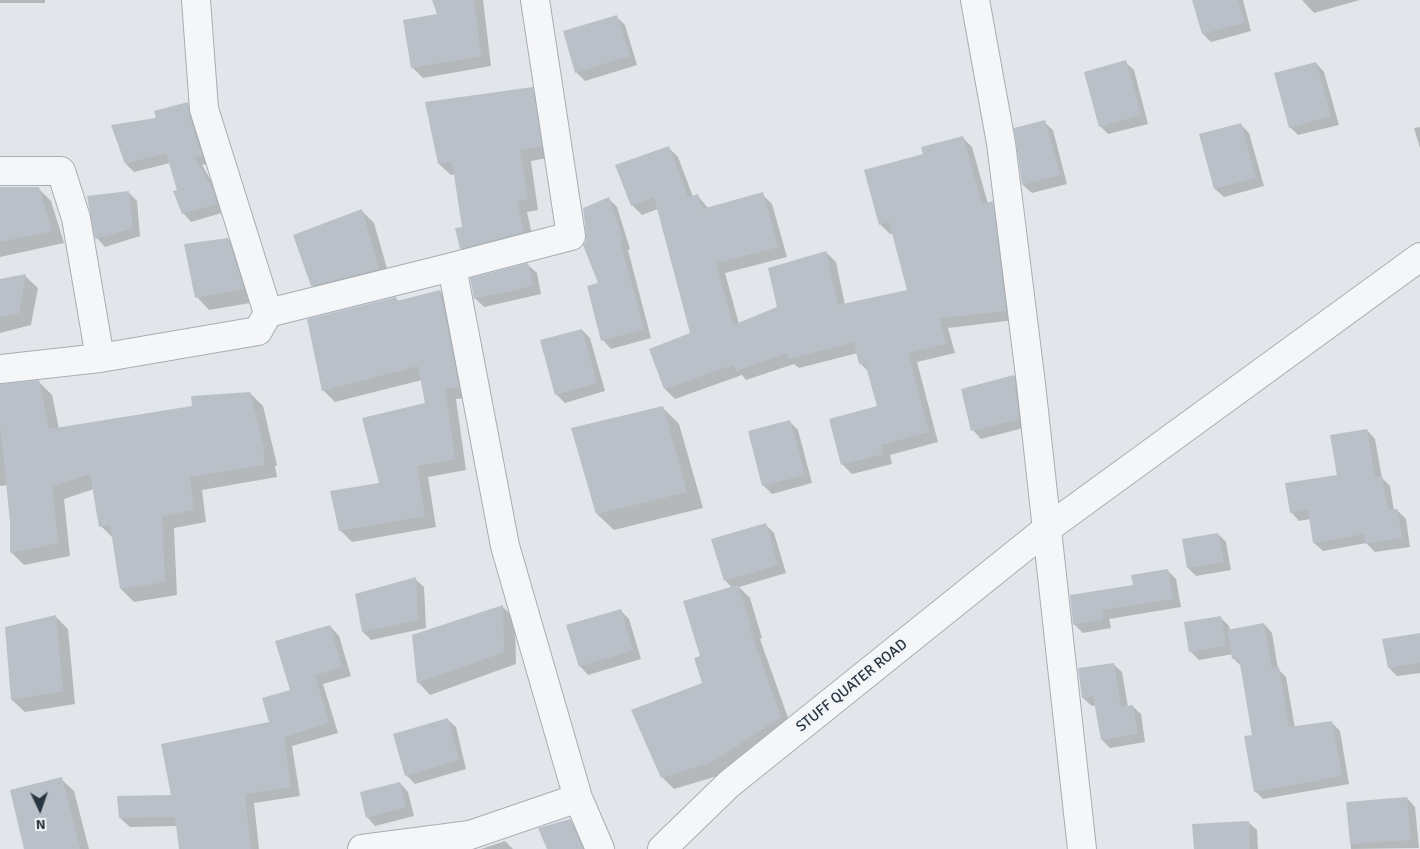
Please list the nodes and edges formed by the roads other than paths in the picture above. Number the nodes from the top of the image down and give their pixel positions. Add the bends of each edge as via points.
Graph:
1 (196, 0) edge
2 (534, 0) edge
3 (975, 0) edge
4 (0, 172) edge
5 (1420, 258) edge
6 (452, 267) junction
7 (268, 313) junction
8 (100, 358) junction
9 (0, 369) edge
10 (1048, 528) junction
11 (578, 798) junction
12 (362, 849) edge
13 (600, 849) edge
14 (662, 849) edge
15 (1082, 849) edge

1 - 7 street via 204,109
2 - 6 street via 571,236
3 - 10 street via 1001,143
4 - 8 street via 61,171 76,218
5 - 10 street, STUFF QUATER ROAD
6 - 7 street
6 - 11 street via 505,546
7 - 8 street via 258,331
8 - 9 street
10 - 14 street, STUFF QUATER ROAD via 729,784
10 - 15 street
11 - 12 street via 470,835
11 - 13 street

